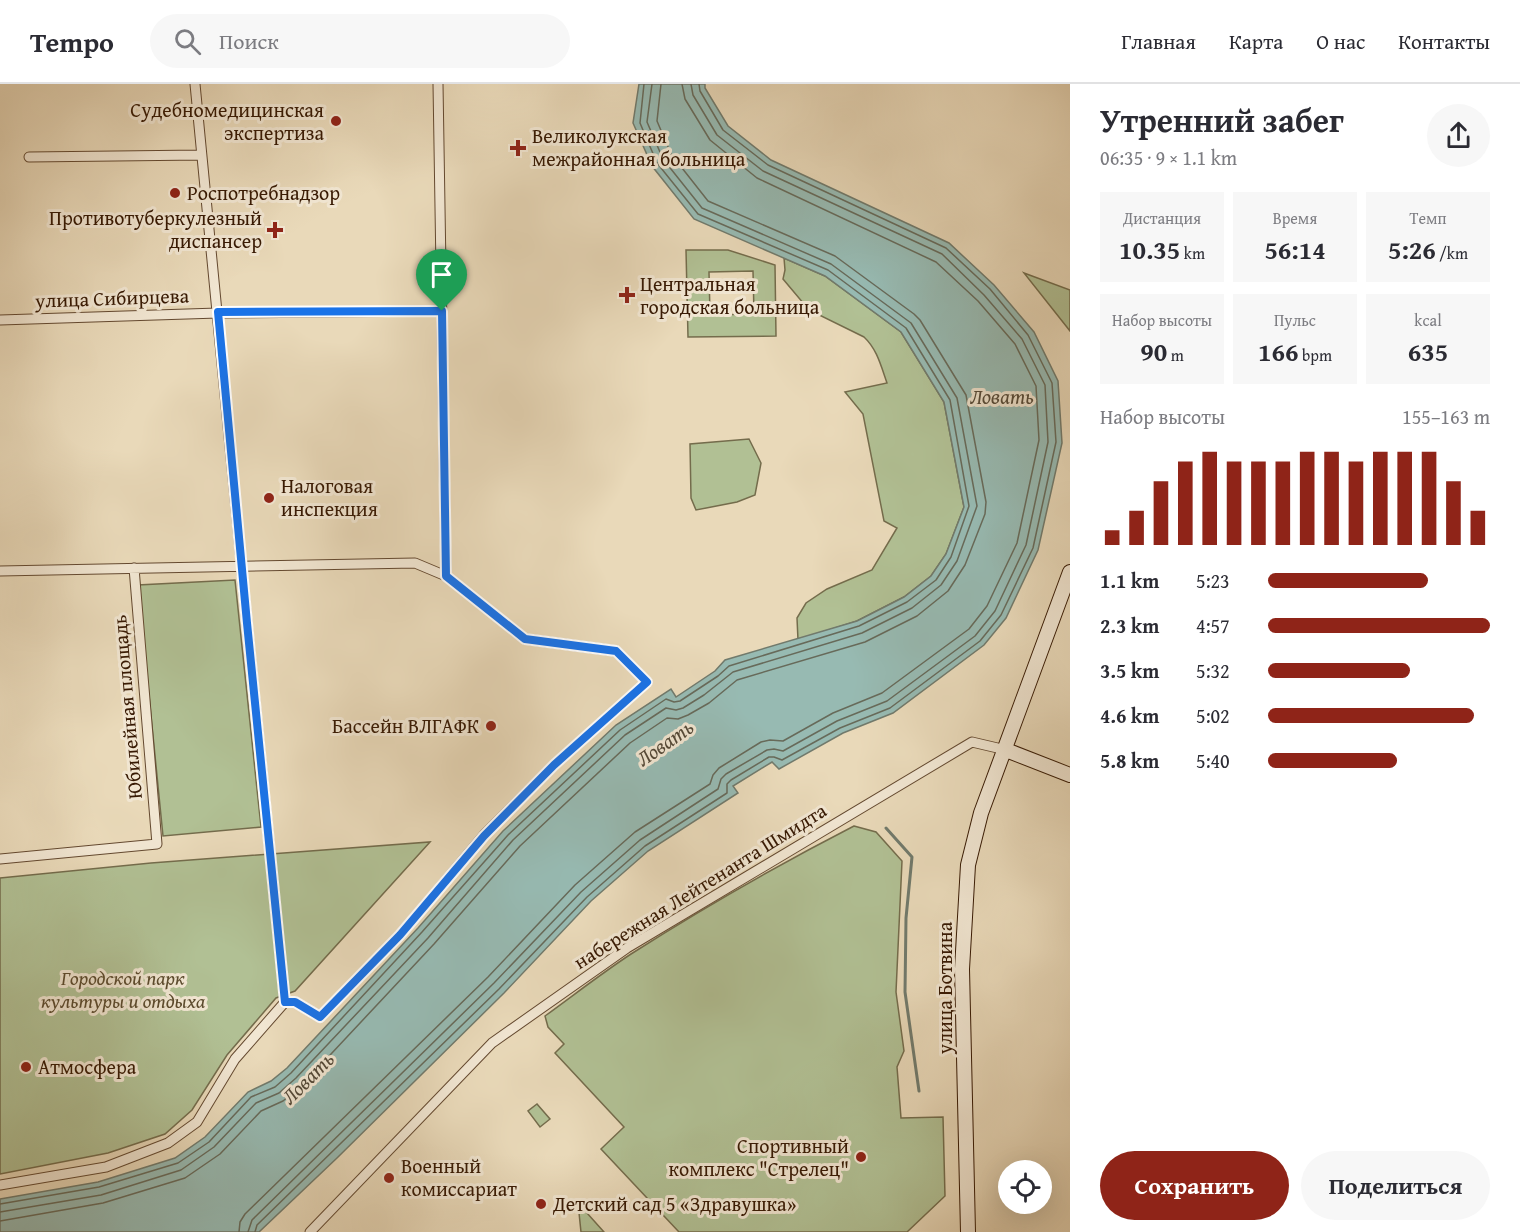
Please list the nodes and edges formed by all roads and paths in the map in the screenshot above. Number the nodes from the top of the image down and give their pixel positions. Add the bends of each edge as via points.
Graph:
1 (195, 84) edge
2 (438, 84) edge
3 (201, 155) junction
4 (28, 157) dead end
5 (442, 311) junction
6 (218, 312) junction
7 (0, 320) edge
8 (242, 565) junction
9 (134, 568) junction
10 (0, 571) edge
11 (1070, 572) edge
12 (446, 576) junction
13 (1006, 750) junction
14 (1070, 775) edge
15 (0, 859) edge
16 (285, 1002) junction
17 (0, 1185) edge
18 (310, 1232) edge
19 (968, 1232) edge

1 - 3 street
2 - 5 street
3 - 4 street
3 - 6 street
5 - 6 street, улица Сибирцева
5 - 12 street
6 - 7 street, улица Сибирцева
6 - 8 street
8 - 9 street
8 - 12 street via 415,563
8 - 16 street
9 - 10 street
9 - 15 street, Юбилейная площадь via 158,844
11 - 13 main road, улица Ботвина
12 - 16 street via 525,639 616,651 647,682 554,765 484,836 400,935 320,1017 295,1002
13 - 14 main road
13 - 18 street, набережная Лейтенанта Шмидта via 972,742 627,948 492,1043
13 - 19 main road, улица Ботвина via 981,813 968,865 962,969
16 - 17 street via 236,1059 197,1122 168,1143 106,1167

